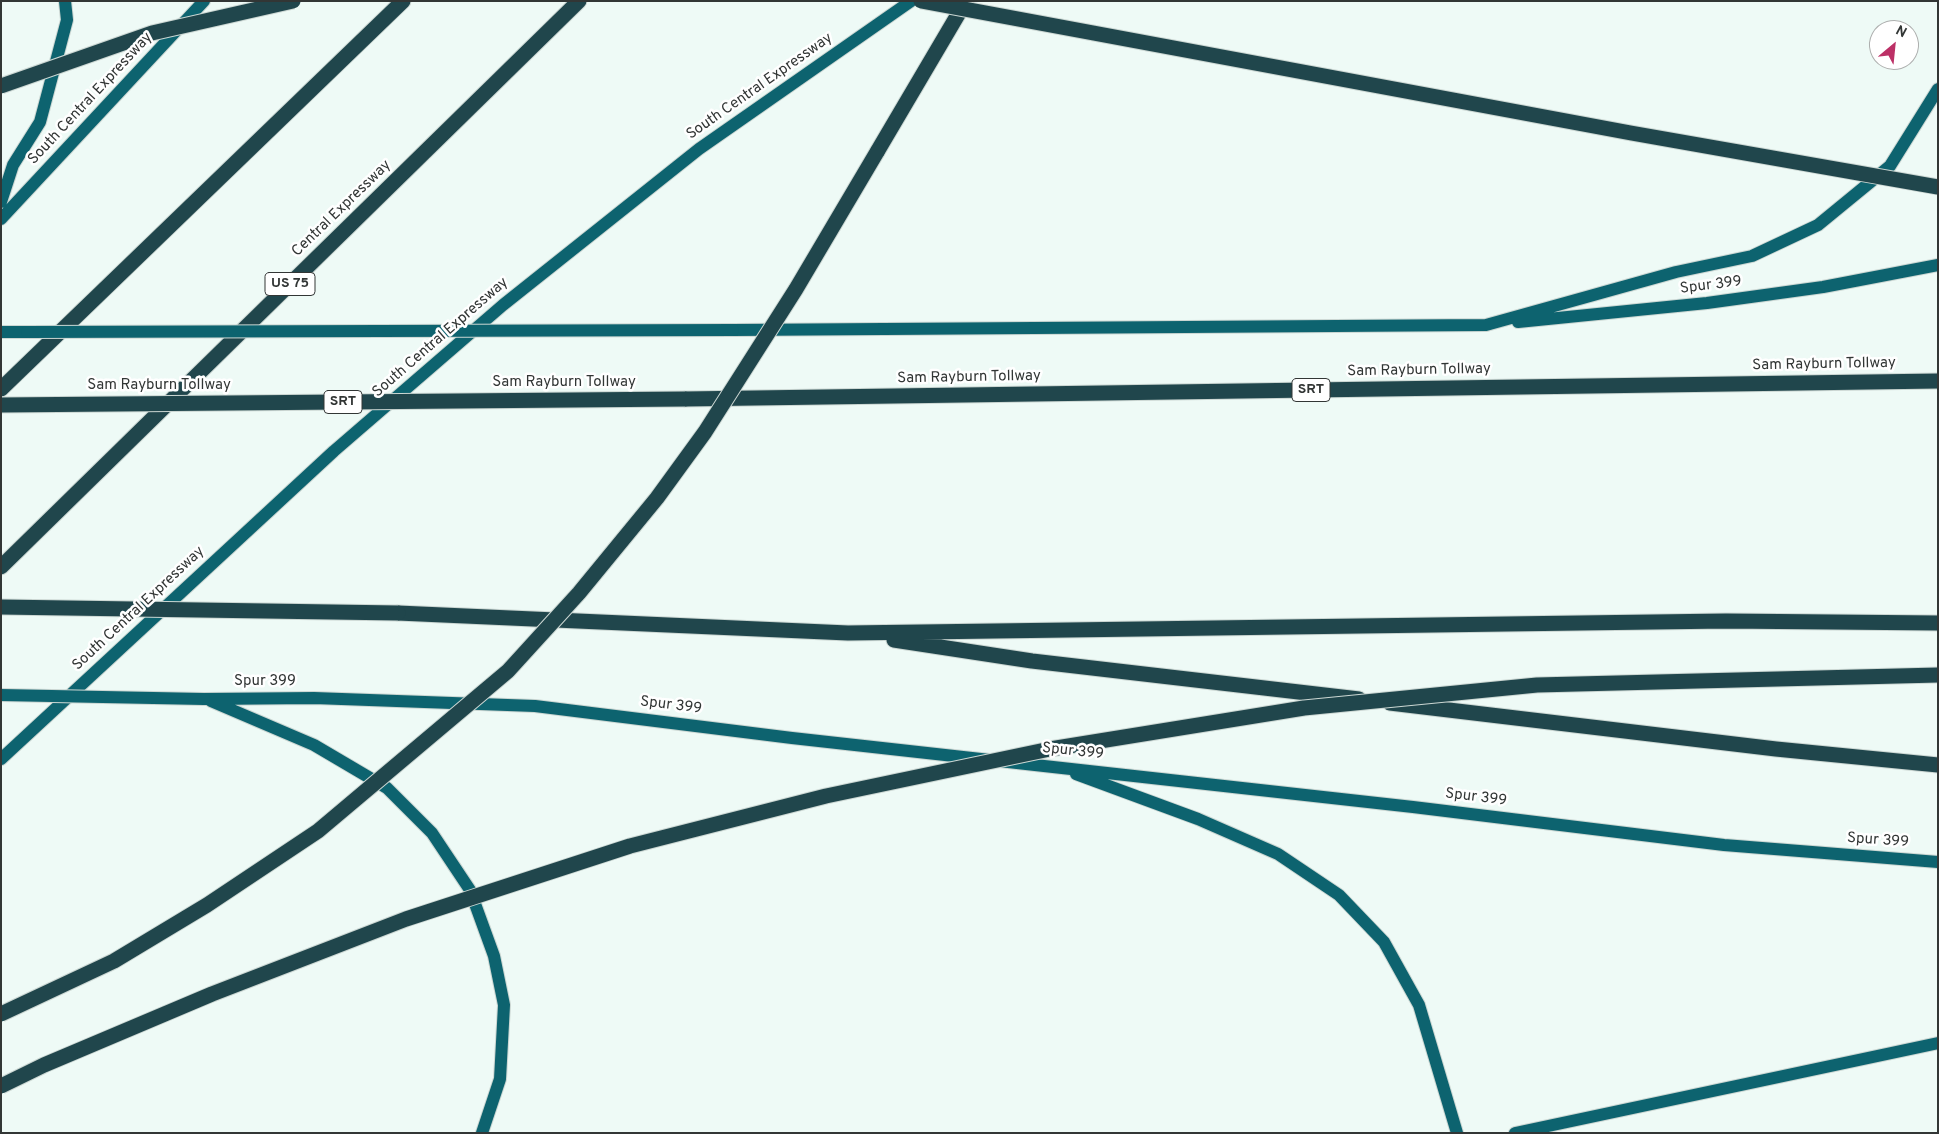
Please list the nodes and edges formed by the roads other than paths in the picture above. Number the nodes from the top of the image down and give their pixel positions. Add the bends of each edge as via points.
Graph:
1 (65, 1) edge
2 (204, 1) edge
3 (293, 1) edge
4 (403, 1) edge
5 (579, 1) edge
6 (911, 1) edge
7 (921, 1) edge
8 (966, 1) edge
9 (1, 86) edge
10 (1938, 89) edge
11 (1938, 187) edge
12 (1, 202) edge
13 (1, 219) edge
14 (1938, 265) edge
15 (1486, 325) junction
16 (1, 332) edge
17 (1938, 381) edge
18 (1, 389) edge
19 (1, 405) edge
20 (1, 567) edge
21 (1, 607) edge
22 (1938, 623) edge
23 (848, 633) junction
24 (1938, 675) edge
25 (1, 695) edge
26 (204, 699) junction
27 (1, 759) edge
28 (1938, 764) edge
29 (1058, 767) junction
30 (1938, 862) edge
31 (1, 1014) edge
32 (1938, 1043) edge
33 (1, 1086) edge
34 (482, 1133) edge
35 (1457, 1133) edge
36 (1515, 1133) edge

1 - 12 main road via 67,20 40,122 13,165
2 - 13 main road, South Central Expressway
3 - 9 highway, bridge via 152,33
4 - 18 highway
5 - 20 highway, Central Expressway / US 75
6 - 27 main road, South Central Expressway via 698,149 503,305 334,451
7 - 11 highway, bridge via 1621,132
8 - 31 highway, bridge via 796,290 705,432 657,498 508,671 318,831 207,905 114,961
10 - 15 main road via 1890,166 1818,225 1752,256 1676,272
14 - 15 main road, Spur 399 via 1823,287 1706,303
15 - 16 main road, bridge
17 - 19 highway, Sam Rayburn Tollway / SRT, bridge
21 - 23 highway, bridge via 398,613
22 - 23 highway via 1726,621
23 - 28 highway via 1032,661 1766,748
24 - 33 highway, bridge via 1537,685 1304,708 1050,749 836,794 630,846 406,919 212,994
25 - 26 main road, Spur 399, bridge
26 - 29 main road, Spur 399 via 314,698 535,706
26 - 34 main road via 284,731 387,788 432,833 470,890 494,956 504,1005 500,1079
29 - 30 main road, Spur 399 via 1724,845
29 - 35 main road via 1198,819 1278,854 1339,895 1384,942 1419,1005
32 - 36 main road

